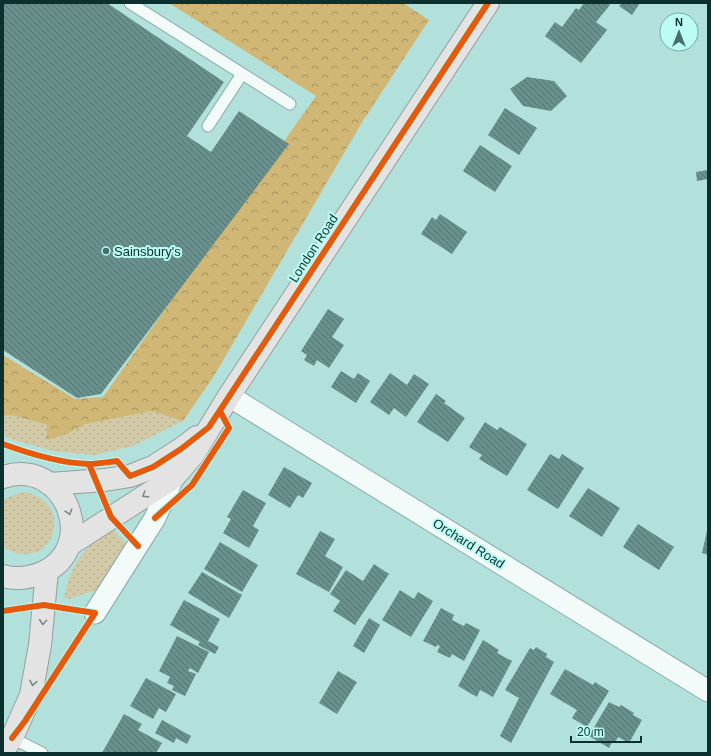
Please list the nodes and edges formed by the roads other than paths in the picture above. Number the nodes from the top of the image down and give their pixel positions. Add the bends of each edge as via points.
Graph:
1 (130, 3) edge
2 (488, 3) edge
3 (242, 74) junction
4 (290, 104) dead end
5 (208, 126) dead end
6 (230, 396) junction
7 (209, 427) junction
8 (6, 474) edge
9 (173, 478) junction
10 (50, 484) junction
11 (69, 544) junction
12 (47, 571) junction
13 (3, 576) edge
14 (95, 613) dead end
15 (708, 691) edge
16 (7, 745) edge
17 (42, 753) edge

1 - 3 lane
2 - 6 main road, London Road
3 - 4 lane
3 - 5 lane
6 - 7 main road, London Road
6 - 15 street, Orchard Road
7 - 9 main road, London Road via 193,455
7 - 10 main road, London Road via 153,467 130,476
8 - 10 main road, London Road via 25,474
9 -> 11 main road, London Road
9 - 14 street, London Road via 156,518
10 -> 11 main road, London Road via 62,496 70,511 72,528
11 - 12 main road, London Road via 56,564
12 - 13 main road, London Road via 33,577
12 -> 16 main road via 40,645 31,695
16 - 17 lane

